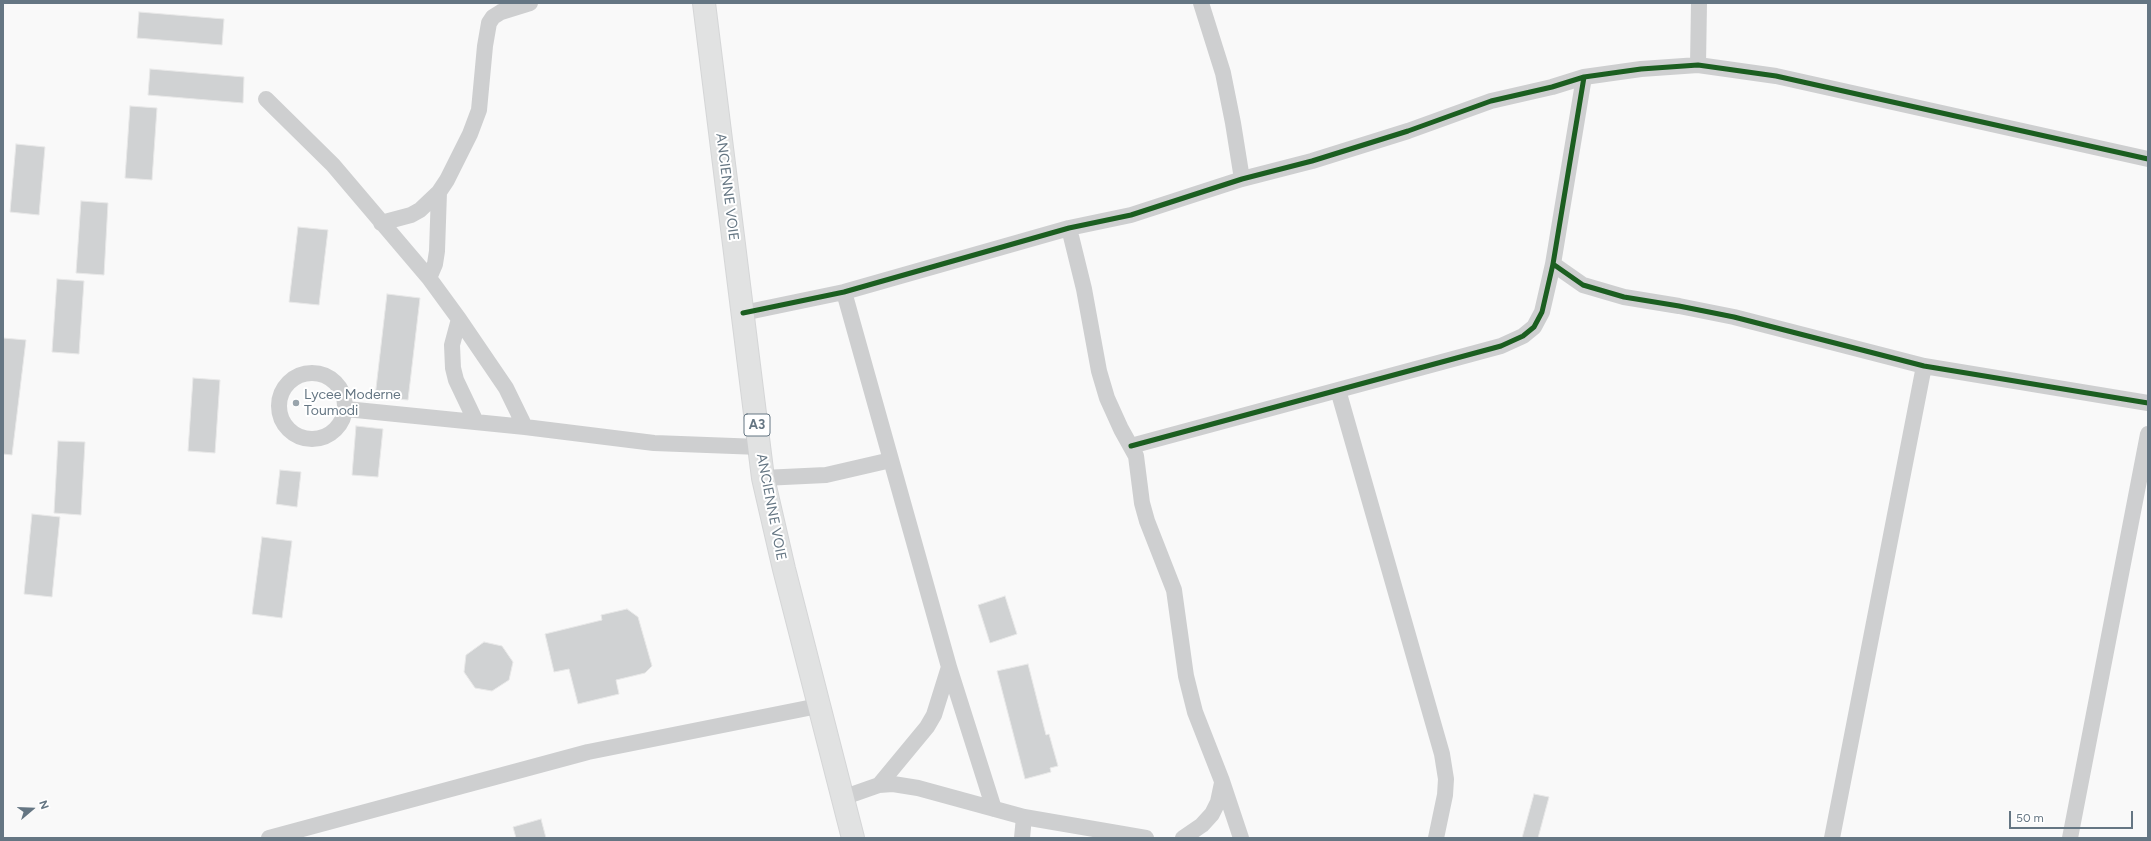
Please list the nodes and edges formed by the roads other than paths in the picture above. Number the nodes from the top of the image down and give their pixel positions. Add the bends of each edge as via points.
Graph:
1 (530, 3) edge
2 (704, 3) edge
3 (1699, 3) edge
4 (1203, 4) edge
5 (1698, 65) junction
6 (1584, 77) junction
7 (266, 99) dead end
8 (2148, 159) edge
9 (1242, 179) junction
10 (439, 192) junction
11 (381, 223) junction
12 (1069, 228) junction
13 (1553, 264) junction
14 (429, 278) junction
15 (844, 292) junction
16 (743, 313) junction
17 (459, 319) junction
18 (1924, 366) junction
19 (1338, 390) junction
20 (2148, 403) edge
21 (346, 409) junction
22 (476, 422) junction
23 (525, 427) junction
24 (2148, 434) edge
25 (760, 446) junction
26 (1131, 446) junction
27 (891, 460) junction
28 (763, 478) junction
29 (949, 667) junction
30 (818, 706) junction
31 (1222, 781) junction
32 (879, 785) junction
33 (842, 798) junction
34 (994, 809) junction
35 (1024, 817) junction
36 (269, 838) edge
37 (854, 838) edge
38 (1022, 838) edge
39 (1146, 838) edge
40 (1182, 838) edge
41 (1241, 838) edge
42 (1436, 838) edge
43 (1832, 838) edge
44 (2070, 838) edge

1 - 10 street via 501,12 489,23 484,46 479,110 460,157
2 - 16 main road, ANCIENNE VOIE / A3
3 - 5 street
4 - 9 street via 1222,73
5 - 6 street
5 - 8 street via 1776,76
6 - 9 street via 1491,101 1408,131 1312,161
6 - 13 street
7 - 11 street via 333,165
9 - 12 street via 1131,215
10 - 11 street via 411,215
10 - 14 street via 437,252
11 - 14 street
12 - 15 street
12 - 26 street via 1084,289 1099,371 1107,398
13 - 18 street via 1583,285 1624,298 1734,317
13 - 19 street via 1542,312 1534,327 1523,336 1500,346
14 - 17 street
15 - 16 street
15 - 27 street
16 - 25 main road, ANCIENNE VOIE / A3
17 - 22 street via 452,345 453,368
17 - 23 street via 506,388
18 - 20 street
18 - 43 street
19 - 26 street
19 - 42 street via 1442,754 1446,779 1445,796
21 - 21 street via 344,394 335,382 322,374 307,373 293,378 283,390 279,404 281,419 290,431 303,439 318,440 331,434 342,423
21 - 22 street
22 - 23 street
23 - 25 street via 654,443
24 - 44 street
25 - 28 main road, ANCIENNE VOIE / A3
26 - 31 street via 1136,456 1147,521 1174,590 1186,676 1195,712
27 - 28 street via 826,475
27 - 29 street
28 - 30 main road, ANCIENNE VOIE / A3
29 - 32 street via 934,715 927,727
29 - 34 street
30 - 33 main road, ANCIENNE VOIE / A3
30 - 36 street via 588,752 366,814
31 - 40 street via 1218,802 1212,814 1202,825
31 - 41 street
32 - 33 street
32 - 34 street via 893,784 918,788
33 - 37 main road, ANCIENNE VOIE / A3
34 - 35 street
35 - 38 street
35 - 39 street

